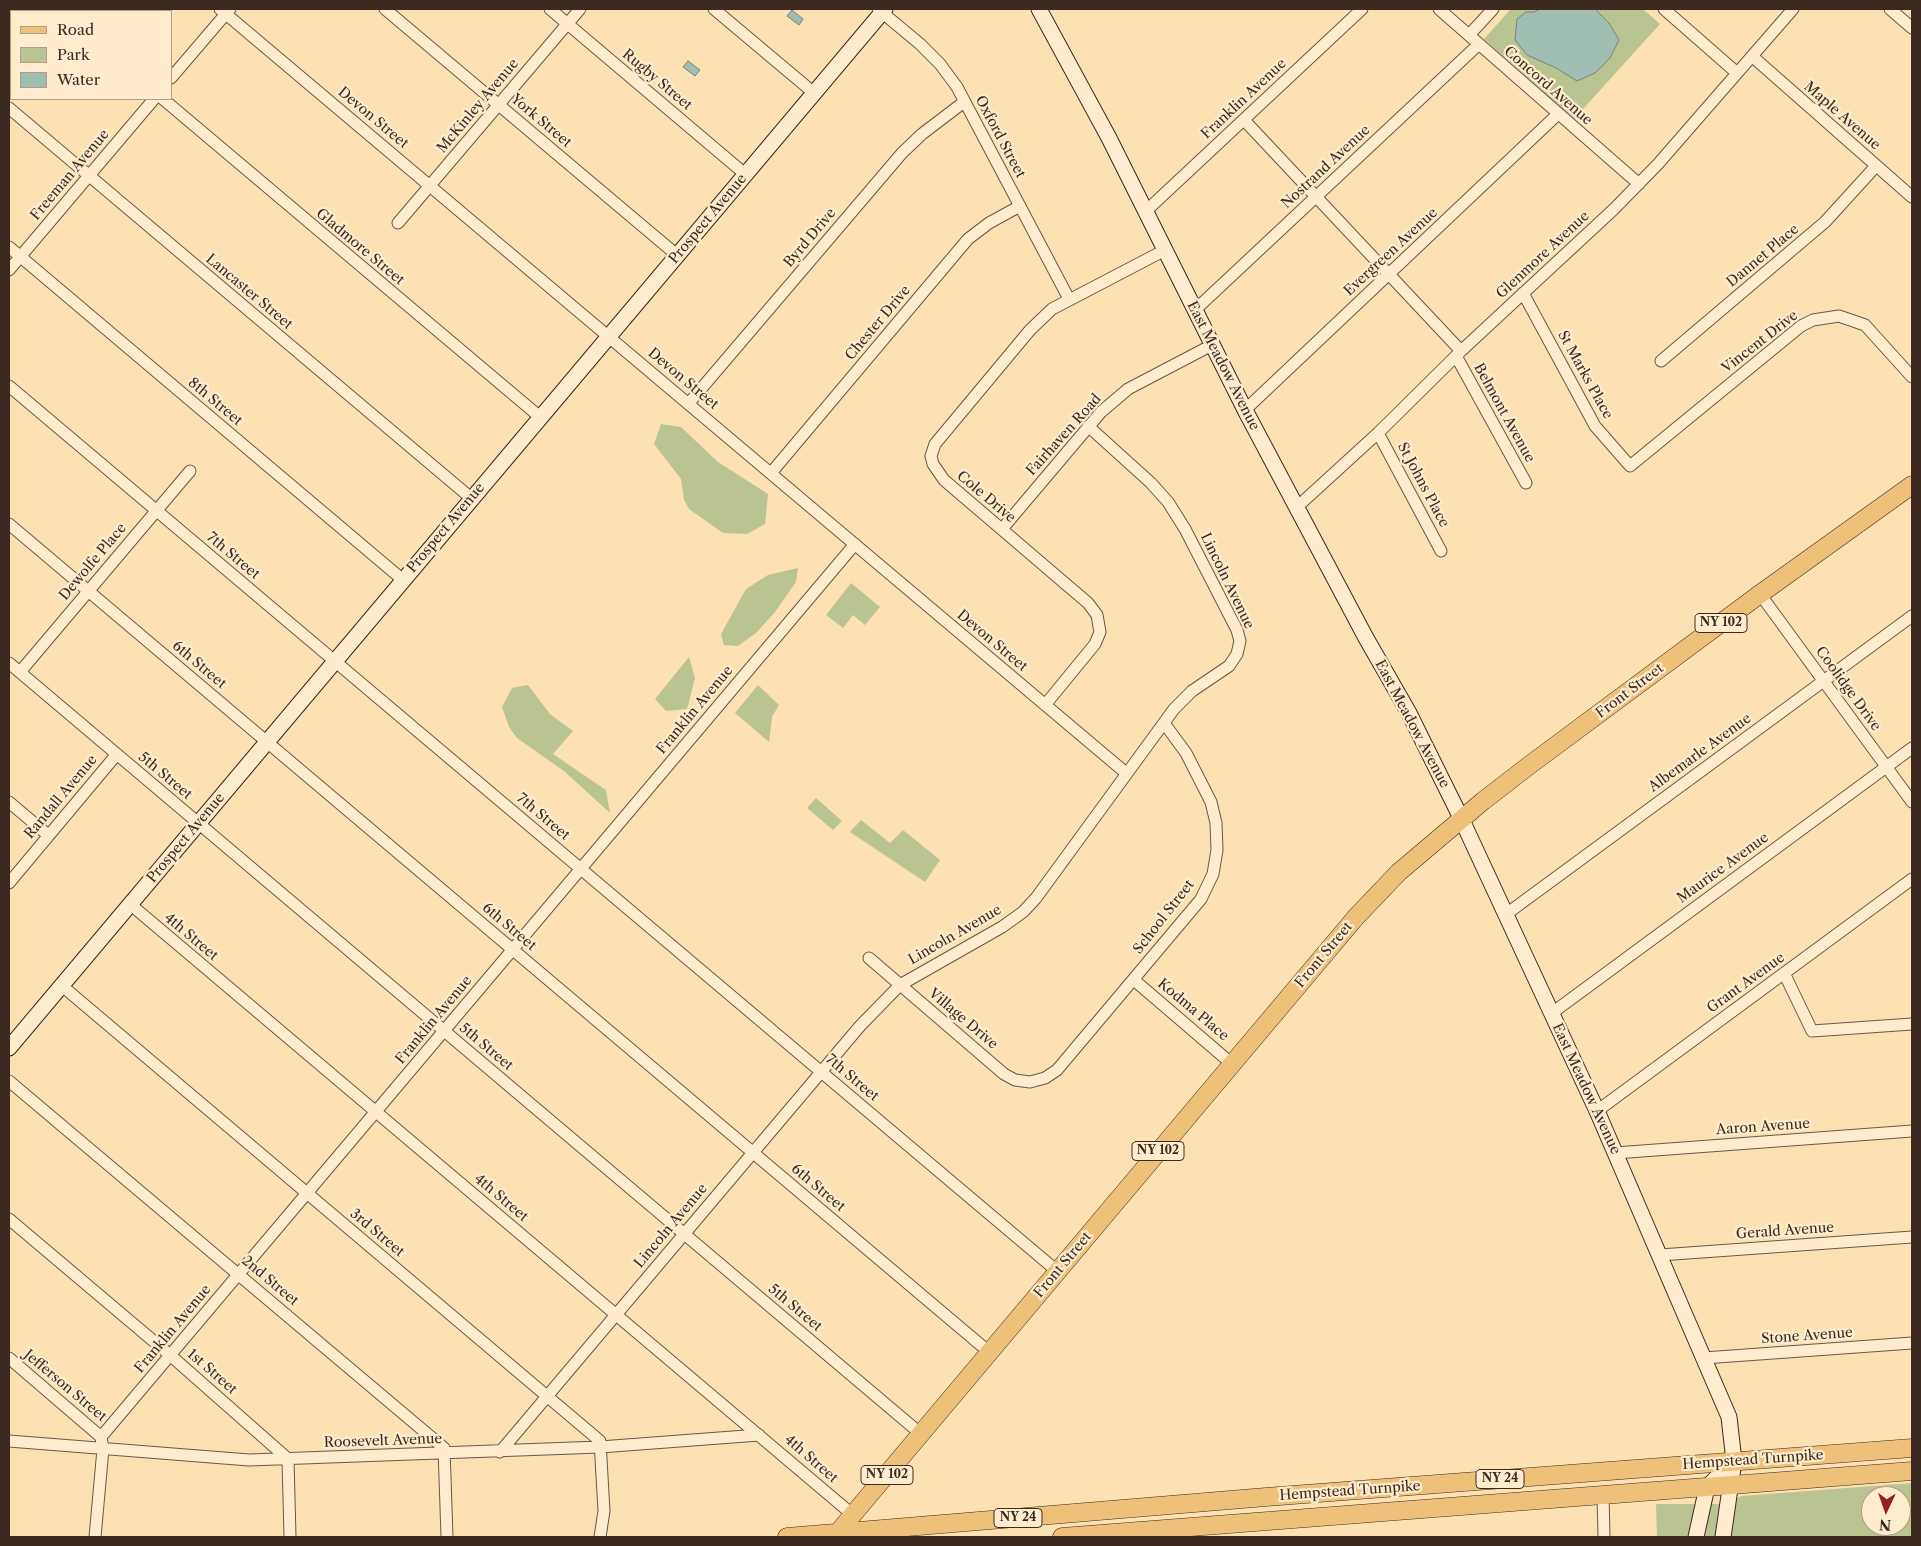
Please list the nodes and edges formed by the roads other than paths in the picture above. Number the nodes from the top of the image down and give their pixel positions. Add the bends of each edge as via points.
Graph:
1 (385, 9) edge
2 (550, 9) edge
3 (580, 9) edge
4 (714, 9) edge
5 (1039, 9) edge
6 (1362, 9) edge
7 (1439, 9) edge
8 (1493, 9) edge
9 (1664, 9) edge
10 (1793, 9) edge
11 (1890, 9) edge
12 (225, 10) edge
13 (881, 10) edge
14 (567, 24) junction
15 (1912, 28) edge
16 (1470, 34) junction
17 (1478, 44) junction
18 (1753, 57) junction
19 (1737, 73) junction
20 (172, 77) edge
21 (814, 93) junction
22 (153, 100) edge
23 (163, 100) edge
24 (964, 102) junction
25 (499, 105) junction
26 (9, 108) edge
27 (1558, 114) junction
28 (1244, 120) junction
29 (1876, 166) junction
30 (745, 174) junction
31 (89, 176) junction
32 (1639, 184) junction
33 (430, 186) junction
34 (1316, 197) junction
35 (1912, 197) edge
36 (1020, 206) junction
37 (1146, 211) junction
38 (398, 223) dead end
39 (9, 248) edge
40 (1165, 250) junction
41 (678, 256) junction
42 (20, 257) junction
43 (9, 270) edge
44 (1390, 274) junction
45 (1523, 293) junction
46 (1069, 299) junction
47 (1195, 310) junction
48 (609, 337) junction
49 (1212, 345) junction
50 (1458, 354) junction
51 (1661, 361) dead end
52 (1912, 377) edge
53 (9, 386) edge
54 (689, 403) junction
55 (1245, 410) junction
56 (540, 417) junction
57 (1088, 426) junction
58 (1378, 433) junction
59 (1630, 466) joint
60 (190, 471) dead end
61 (771, 473) junction
62 (1526, 484) dead end
63 (1912, 485) edge
64 (471, 498) junction
65 (1297, 508) junction
66 (156, 510) junction
67 (9, 524) edge
68 (1002, 529) junction
69 (855, 544) junction
70 (1441, 551) dead end
71 (403, 580) junction
72 (88, 591) junction
73 (1760, 594) junction
74 (1912, 616) edge
75 (335, 661) junction
76 (9, 663) edge
77 (20, 672) junction
78 (1823, 681) junction
79 (1045, 705) junction
80 (1164, 723) junction
81 (266, 742) junction
82 (1912, 748) edge
83 (116, 754) junction
84 (1886, 767) junction
85 (1126, 773) junction
86 (9, 802) edge
87 (1912, 802) edge
88 (1462, 818) junction
89 (198, 823) junction
90 (48, 835) junction
91 (581, 869) junction
92 (1912, 879) edge
93 (9, 882) edge
94 (130, 904) junction
95 (1505, 915) junction
96 (513, 950) junction
97 (869, 958) dead end
98 (1784, 973) junction
99 (1134, 980) junction
100 (61, 985) junction
101 (900, 985) junction
102 (1552, 1013) junction
103 (1912, 1024) edge
104 (444, 1031) junction
105 (9, 1048) edge
106 (1232, 1064) junction
107 (821, 1071) junction
108 (1045, 1078) joint
109 (9, 1081) edge
110 (1597, 1111) junction
111 (376, 1112) junction
112 (1912, 1130) edge
113 (753, 1152) junction
114 (1615, 1153) junction
115 (308, 1193) junction
116 (9, 1218) edge
117 (684, 1234) junction
118 (1912, 1237) edge
119 (1660, 1255) junction
120 (1057, 1271) junction
121 (239, 1274) junction
122 (616, 1314) junction
123 (1912, 1343) edge
124 (989, 1352) junction
125 (170, 1355) junction
126 (9, 1358) edge
127 (1704, 1358) junction
128 (547, 1396) junction
129 (921, 1434) junction
130 (759, 1435) junction
131 (9, 1441) edge
132 (102, 1443) junction
133 (600, 1447) junction
134 (1912, 1448) edge
135 (500, 1452) junction
136 (444, 1454) junction
137 (288, 1459) junction
138 (1734, 1461) junction
139 (1912, 1471) edge
140 (1730, 1485) junction
141 (1708, 1487) junction
142 (1603, 1495) junction
143 (1122, 1509) junction
144 (853, 1515) junction
145 (836, 1535) edge
146 (1124, 1535) edge
147 (95, 1537) edge
148 (290, 1537) edge
149 (447, 1537) edge
150 (600, 1537) edge
151 (787, 1537) edge
152 (1062, 1537) edge
153 (1604, 1537) edge
154 (1696, 1537) edge
155 (1723, 1537) edge

1 - 25 street, York Street
2 - 14 street, Rugby Street
3 - 14 street, McKinley Avenue
4 - 21 street
5 - 37 street, East Meadow Avenue
6 - 28 street, Franklin Avenue
7 - 16 street, Concord Avenue
8 - 16 street
9 - 19 street
10 - 18 street, Glenmore Avenue
11 - 15 street
12 - 20 street
12 - 33 street, Devon Street
13 - 21 street, Prospect Avenue
13 - 24 street, Oxford Street via 940,64
14 - 25 street, McKinley Avenue
14 - 30 street, Rugby Street
16 - 17 street, Concord Avenue
17 - 27 street, Concord Avenue
17 - 34 street, Nostrand Avenue
18 - 19 street, Glenmore Avenue
18 - 29 street, Maple Avenue
19 - 32 street, Glenmore Avenue
21 - 30 street, Prospect Avenue
22 - 31 street, Freeman Avenue
23 - 56 street, Gladmore Street
24 - 36 street, Oxford Street
24 - 54 street, Byrd Drive via 902,153
25 - 33 street, McKinley Avenue
25 - 41 street, York Street
26 - 31 street, Lancaster Street
27 - 32 street, Concord Avenue
27 - 44 street, Evergreen Avenue
28 - 34 street, Belmont Avenue
28 - 37 street, Franklin Avenue
29 - 35 street, Maple Avenue
29 - 51 street, Dannet Place via 1825,222
30 - 41 street, Prospect Avenue
31 - 42 street, Freeman Avenue
31 - 64 street, Lancaster Street
32 - 45 street, Glenmore Avenue
33 - 38 street, McKinley Avenue
33 - 48 street, Devon Street
34 - 44 street, Belmont Avenue
34 - 47 street, Nostrand Avenue
36 - 46 street, Oxford Street
36 - 61 street, Chester Drive via 988,223 968,239
37 - 40 street, East Meadow Avenue
39 - 42 street, 8th Street
40 - 46 street, Cole Drive
40 - 47 street, East Meadow Avenue
41 - 48 street, Prospect Avenue
42 - 43 street, Freeman Avenue
42 - 71 street, 8th Street
44 - 50 street, Belmont Avenue
44 - 55 street, Evergreen Avenue
45 - 50 street, Glenmore Avenue
45 - 59 street, St Marks Place via 1594,426
46 - 68 street, Cole Drive via 1052,309 1030,330 935,444 931,456 938,474
47 - 49 street, East Meadow Avenue
48 - 54 street, Devon Street
48 - 56 street, Prospect Avenue
49 - 55 street, East Meadow Avenue
49 - 57 street, Fairhaven Road via 1128,389
50 - 58 street, Glenmore Avenue
50 - 62 street, Belmont Avenue
52 - 59 street, Vincent Drive via 1865,325 1839,316 1813,320 1801,326
53 - 66 street, 7th Street
54 - 61 street, Devon Street
55 - 65 street, East Meadow Avenue
56 - 64 street, Prospect Avenue
57 - 68 street, Fairhaven Road
57 - 80 street, Lincoln Avenue via 1168,502 1240,641 1229,666 1192,692
58 - 65 street, Glenmore Avenue
58 - 70 street, St Johns Place
60 - 66 street, Dewolfe Place
61 - 69 street, Devon Street
63 - 73 main road, Front Street / NY 102
64 - 71 street, Prospect Avenue
65 - 88 street, East Meadow Avenue via 1409,713
66 - 72 street, Dewolfe Place
66 - 75 street, 7th Street
67 - 72 street, 6th Street
68 - 79 street, Cole Drive via 1088,603 1099,620 1100,632 1095,644
69 - 79 street, Devon Street
69 - 91 street, Franklin Avenue
71 - 75 street, Prospect Avenue
72 - 77 street, Dewolfe Place
72 - 81 street, 6th Street
73 - 78 street, Coolidge Drive
73 - 88 main road, Front Street / NY 102
74 - 78 street, Albemarle Avenue
75 - 81 street, Prospect Avenue
75 - 91 street, 7th Street
76 - 77 street, 5th Street
77 - 83 street, 5th Street
78 - 84 street, Coolidge Drive
78 - 95 street, Albemarle Avenue
79 - 85 street, Devon Street
80 - 85 street, Lincoln Avenue
80 - 99 street, School Street via 1186,753 1211,802 1217,850 1212,874 1201,899
81 - 89 street, Prospect Avenue
81 - 96 street, 6th Street
82 - 84 street, Maurice Avenue
83 - 89 street, 5th Street
83 - 90 street, Randall Avenue
84 - 87 street, Coolidge Drive
84 - 102 street, Maurice Avenue
85 - 101 street, Lincoln Avenue via 1036,898 1022,912 1002,927
86 - 90 street
88 - 95 street, East Meadow Avenue
88 - 106 main road, Front Street / NY 102 via 1399,872 1356,917
89 - 94 street, Prospect Avenue
89 - 104 street, 5th Street
90 - 93 street, Randall Avenue
91 - 96 street, Franklin Avenue
91 - 107 street, 7th Street
92 - 98 street, Grant Avenue
94 - 100 street, Prospect Avenue
94 - 111 street, 4th Street
95 - 102 street, East Meadow Avenue
96 - 104 street, Franklin Avenue
96 - 113 street, 6th Street
97 - 101 street, Village Drive
98 - 103 street via 1812,1031
98 - 110 street, Grant Avenue
99 - 106 street, Kodma Place
99 - 108 street, School Street via 1070,1055
100 - 105 street, Prospect Avenue
100 - 115 street, 3rd Street
101 - 107 street, Lincoln Avenue
101 - 108 street, Village Drive via 1004,1074 1030,1082
102 - 110 street, East Meadow Avenue
104 - 111 street, Franklin Avenue
104 - 117 street, 5th Street
106 - 120 main road, Front Street / NY 102
107 - 113 street, Lincoln Avenue
107 - 120 street, 7th Street
109 - 121 street, 2nd Street
110 - 114 street, East Meadow Avenue
111 - 115 street, Franklin Avenue
111 - 122 street, 4th Street
112 - 114 street, Aaron Avenue
113 - 117 street, Lincoln Avenue
113 - 124 street, 6th Street
114 - 119 street, East Meadow Avenue
115 - 121 street, Franklin Avenue
115 - 128 street, 3rd Street
116 - 125 street, 1st Street
117 - 122 street, Lincoln Avenue
117 - 129 street, 5th Street
118 - 119 street, Gerald Avenue
119 - 127 street, East Meadow Avenue
120 - 124 main road, Front Street / NY 102
121 - 125 street, Franklin Avenue
121 - 136 street, 2nd Street via 444,1448
122 - 128 street, Lincoln Avenue
122 - 130 street, 4th Street
123 - 127 street, Stone Avenue
124 - 129 main road, Front Street / NY 102
125 - 132 street, Franklin Avenue
125 - 137 street, 1st Street
126 - 132 street, Jefferson Street
127 - 138 street, East Meadow Avenue via 1730,1417
128 - 133 street, 3rd Street via 600,1441
128 - 135 street, Lincoln Avenue
129 - 144 main road, Front Street / NY 102
130 - 133 street, Roosevelt Avenue
130 - 144 street, 4th Street
131 - 132 street, Roosevelt Avenue
132 - 137 street, Roosevelt Avenue via 249,1460
132 - 147 street
133 - 135 street, Roosevelt Avenue
133 - 150 street via 604,1511
134 - 138 main road, Hempstead Turnpike / NY 24
135 - 136 street, Roosevelt Avenue
136 - 137 street, Roosevelt Avenue
136 - 149 street
137 - 148 street
138 - 140 street, East Meadow Avenue
138 - 141 street
138 - 143 main road, Hempstead Turnpike / NY 24
139 - 140 main road, Hempstead Turnpike / NY 24
140 - 141 main road, Hempstead Turnpike / NY 24
140 - 155 street, East Meadow Avenue
141 - 142 main road, Hempstead Turnpike / NY 24
141 - 154 street
142 - 146 main road, Hempstead Turnpike / NY 24
142 - 153 street
143 - 145 main road, Hempstead Turnpike / NY 24
143 - 146 street
144 - 145 main road, Front Street / NY 102
145 - 151 main road, Hempstead Turnpike / NY 24
146 - 152 main road, Hempstead Turnpike / NY 24

